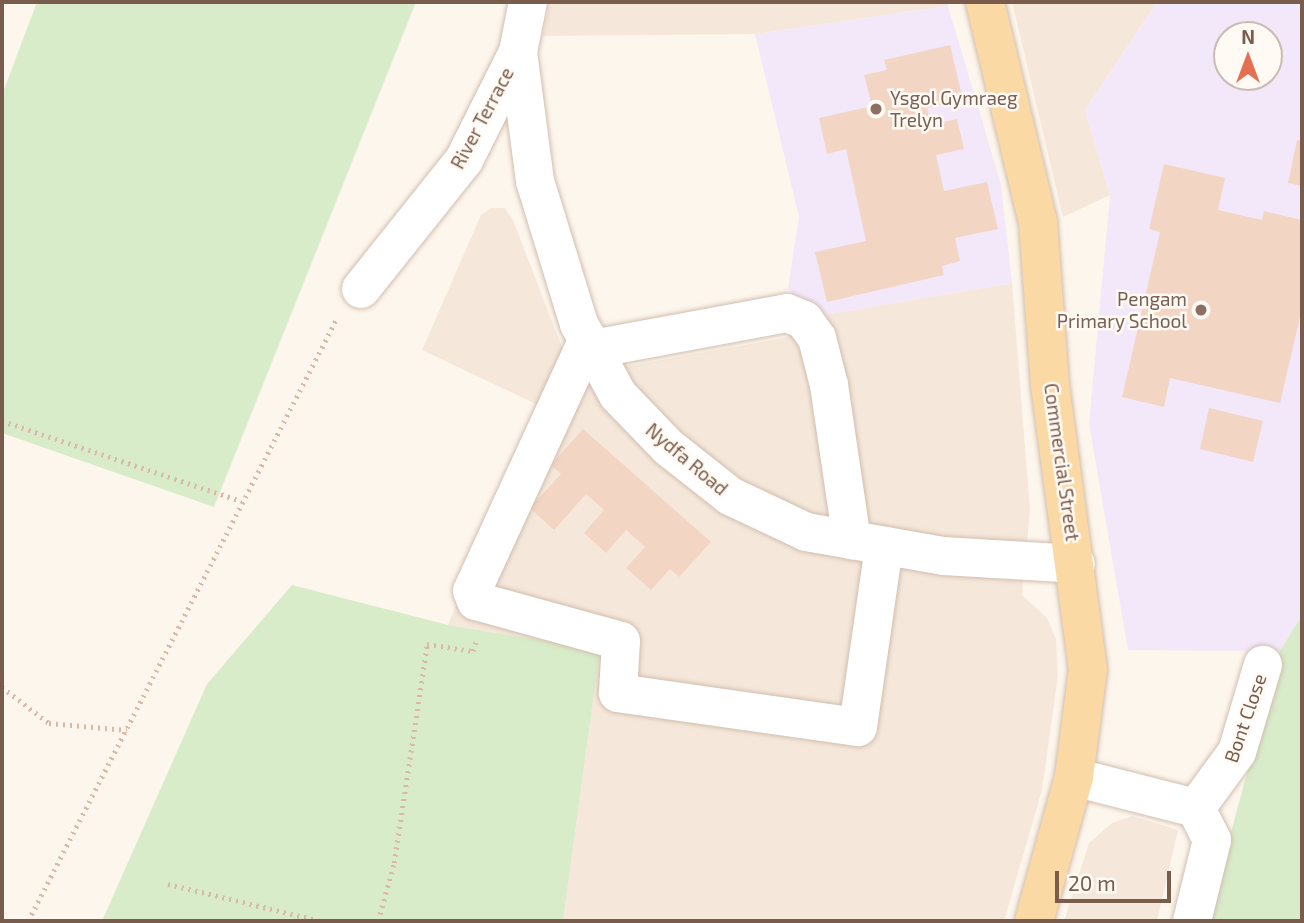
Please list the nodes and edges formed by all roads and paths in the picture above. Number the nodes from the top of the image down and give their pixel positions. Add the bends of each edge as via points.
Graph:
1 (528, 2) edge
2 (985, 2) edge
3 (518, 52) junction
4 (361, 289) joint
5 (590, 344) junction
6 (2, 422) edge
7 (240, 501) junction
8 (868, 543) junction
9 (1076, 564) junction
10 (427, 644) dead end
11 (1263, 665) dead end
12 (2, 687) edge
13 (127, 730) junction
14 (1074, 777) junction
15 (1196, 808) junction
16 (168, 884) dead end
17 (28, 921) edge
18 (321, 921) edge
19 (378, 921) edge
20 (1034, 921) edge
21 (1192, 921) edge

1 - 3 street, River Terrace
2 - 9 main road, Commercial Street via 1038,222 1050,385
3 - 4 street, River Terrace via 464,160
3 - 5 street, Nydfa Road via 535,181
4 - 7 path via 342,308
5 - 8 street, Nydfa Road via 618,395 668,447 730,496 806,532
5 - 8 street via 787,313 804,320 817,338
5 - 8 street via 472,590 476,601 621,640 618,692 858,726
6 - 7 path
7 - 13 path
8 - 9 street, Nydfa Road
9 - 14 main road, Commercial Street via 1088,669
10 - 19 path via 394,863
11 - 15 street, Bont Close via 1237,751
12 - 13 path via 49,723
13 - 17 path
14 - 15 street
14 - 20 main road, Commercial Street
15 - 21 street via 1212,840
16 - 18 path

